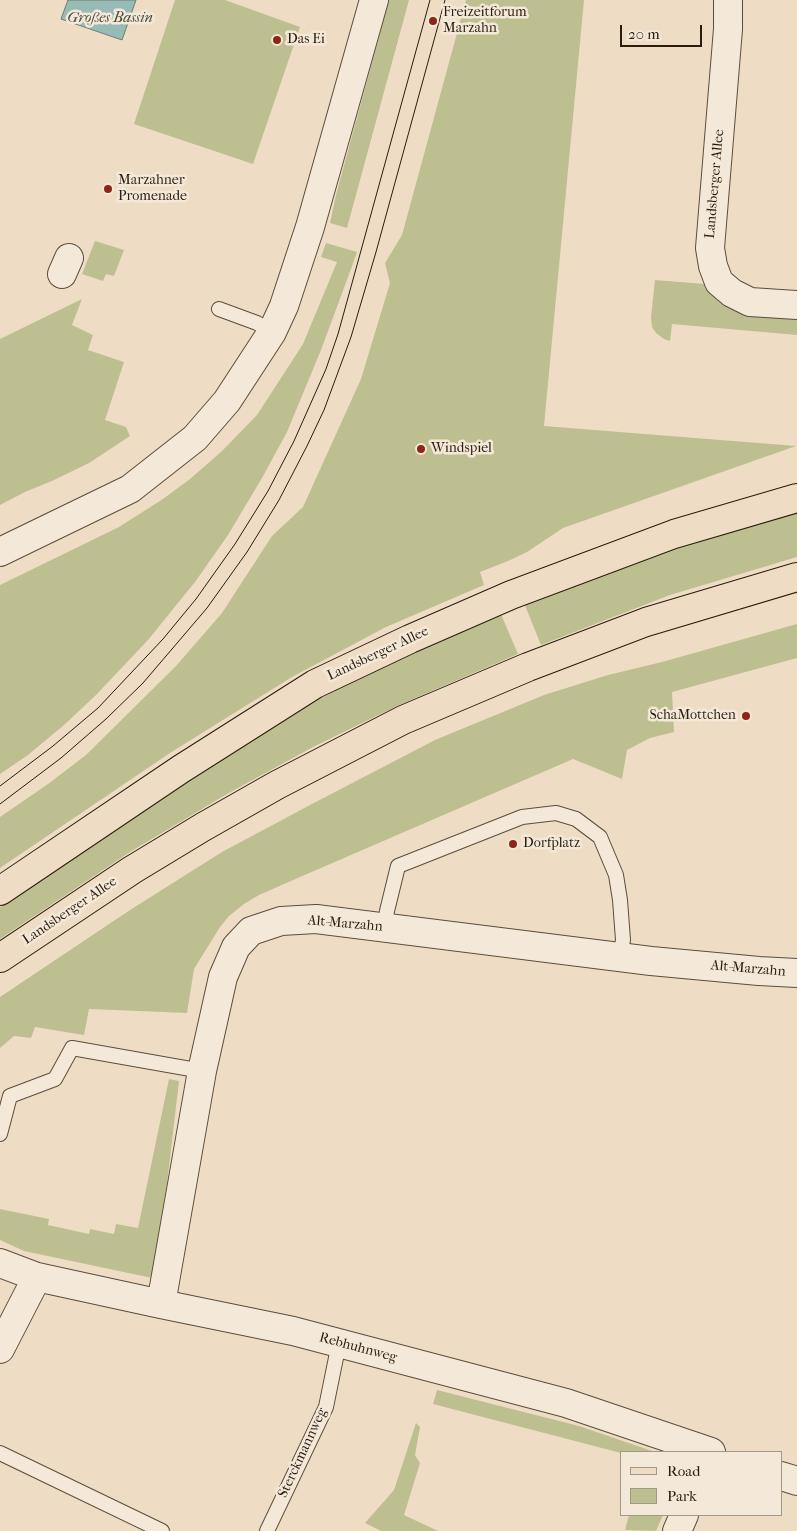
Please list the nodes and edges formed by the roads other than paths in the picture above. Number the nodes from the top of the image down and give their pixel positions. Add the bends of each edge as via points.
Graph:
1 (374, 0) edge
2 (728, 0) edge
3 (797, 305) edge
4 (219, 309) dead end
5 (272, 332) junction
6 (797, 498) edge
7 (0, 552) edge
8 (797, 577) edge
9 (0, 891) edge
10 (385, 928) junction
11 (620, 957) junction
12 (0, 958) edge
13 (797, 973) edge
14 (202, 1072) junction
15 (0, 1134) edge
16 (0, 1263) edge
17 (37, 1277) junction
18 (161, 1304) junction
19 (339, 1343) junction
20 (0, 1348) edge
21 (708, 1451) edge
22 (0, 1453) edge
23 (782, 1476) edge
24 (797, 1481) edge
25 (684, 1516) edge
26 (162, 1531) edge
27 (267, 1531) edge
28 (677, 1531) edge

1 - 5 street via 310,227
2 - 3 street, Landsberger Allee via 710,248 712,266 719,282 732,294 750,302
4 - 5 lane
5 - 7 street via 227,401 195,438 177,453 130,489
6 - 9 main road, Landsberger Allee via 674,534 511,595 410,638 315,684 181,769
8 - 12 main road, Landsberger Allee via 646,622 528,667 404,720 203,827
10 - 11 street, Alt-Marzahn
10 - 11 lane via 398,866 522,817 556,814 576,819 600,837 616,875 622,940
10 - 14 street, Alt-Marzahn via 316,919 281,921 251,931 236,947 223,977
11 - 13 street, Alt-Marzahn via 758,972
14 - 15 lane via 72,1048 55,1079 10,1096
14 - 18 street, Alt-Marzahn
16 - 17 street, Rebhuhnweg
17 - 18 street, Rebhuhnweg
17 - 20 street
18 - 19 street, Rebhuhnweg
19 - 21 street, Rebhuhnweg via 566,1403
19 - 27 lane, Sterckmannweg via 326,1407
22 - 26 lane
23 - 24 street
25 - 28 street

